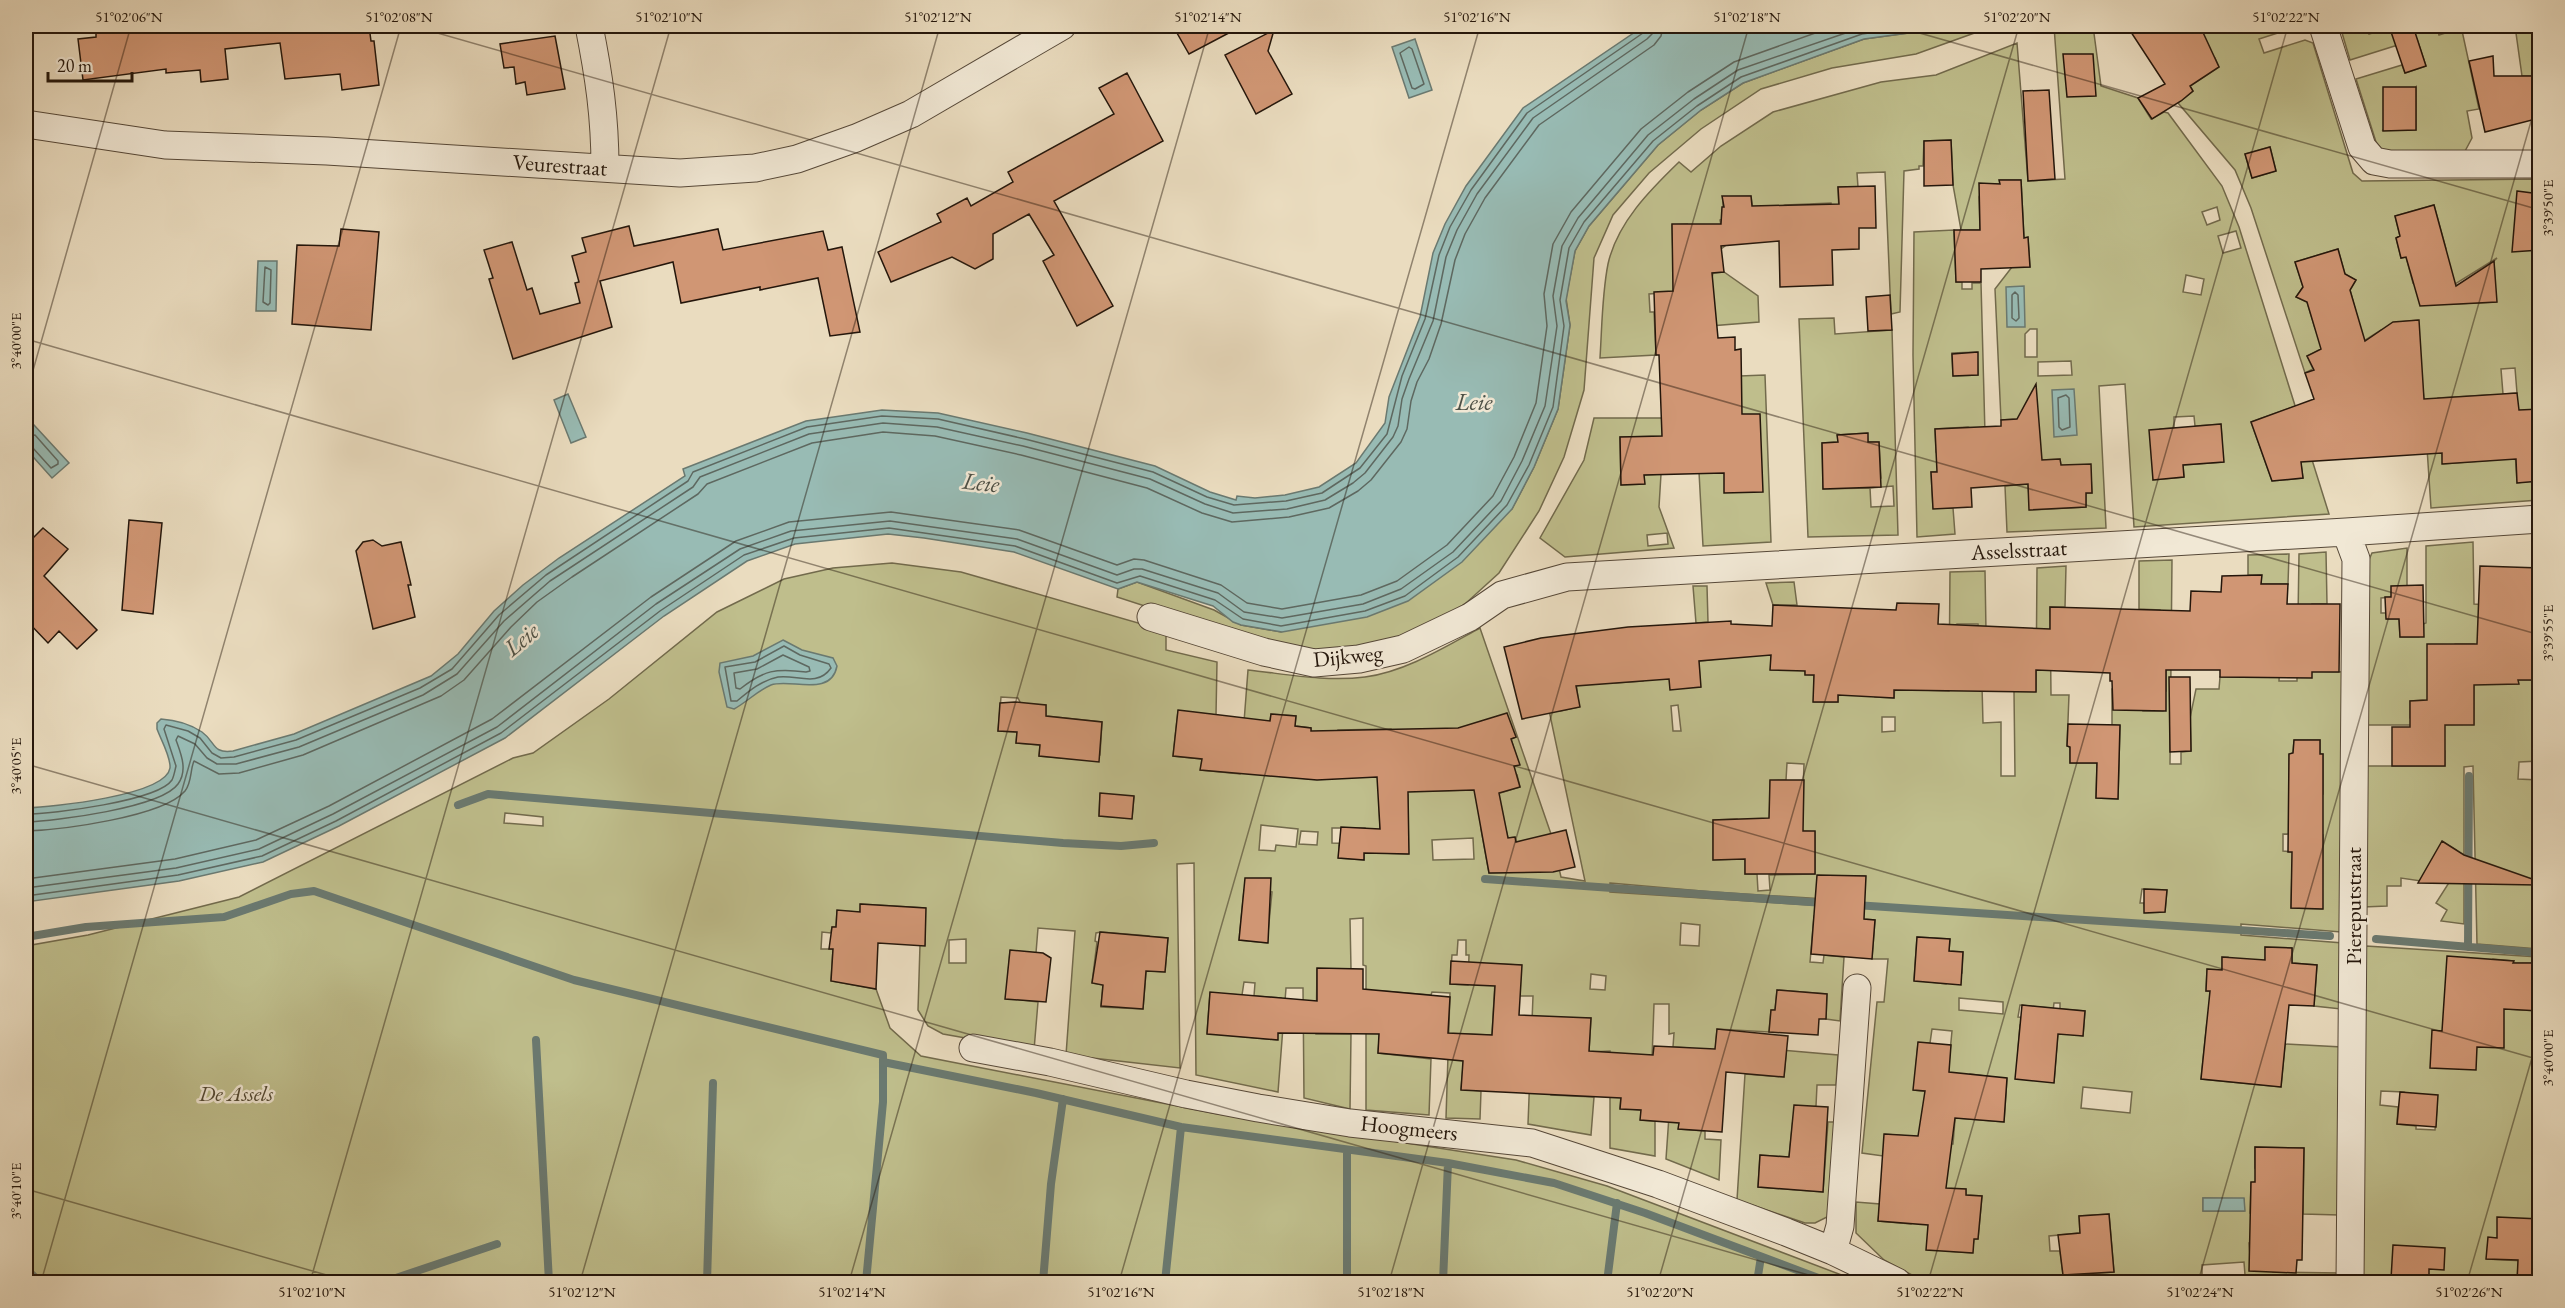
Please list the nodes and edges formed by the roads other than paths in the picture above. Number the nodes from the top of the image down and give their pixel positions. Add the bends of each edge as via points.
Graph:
1 (589, 26) edge
2 (1062, 26) edge
3 (2323, 26) edge
4 (26, 124) edge
5 (2540, 164) edge
6 (604, 168) junction
7 (2540, 519) edge
8 (2346, 532) junction
9 (1502, 595) joint
10 (1151, 617) dead end
11 (1857, 988) dead end
12 (973, 1048) dead end
13 (1833, 1251) junction
14 (1897, 1282) edge
15 (2350, 1282) edge

1 - 6 street via 601,84
2 - 6 street, Veurestraat via 911,114 797,159 754,168 703,172
3 - 5 street via 2362,147 2374,161
4 - 6 street, Veurestraat via 165,145
7 - 8 street, Asselsstraat
8 - 9 street, Asselsstraat via 1567,577
8 - 15 street, Piereputstraat via 2356,559
9 - 10 street, Dijkweg via 1470,617 1403,649 1359,659 1314,663
11 - 13 street via 1840,1226
12 - 13 street, Hoogmeers via 1258,1108 1532,1143 1658,1184
13 - 14 street, Hoogmeers

